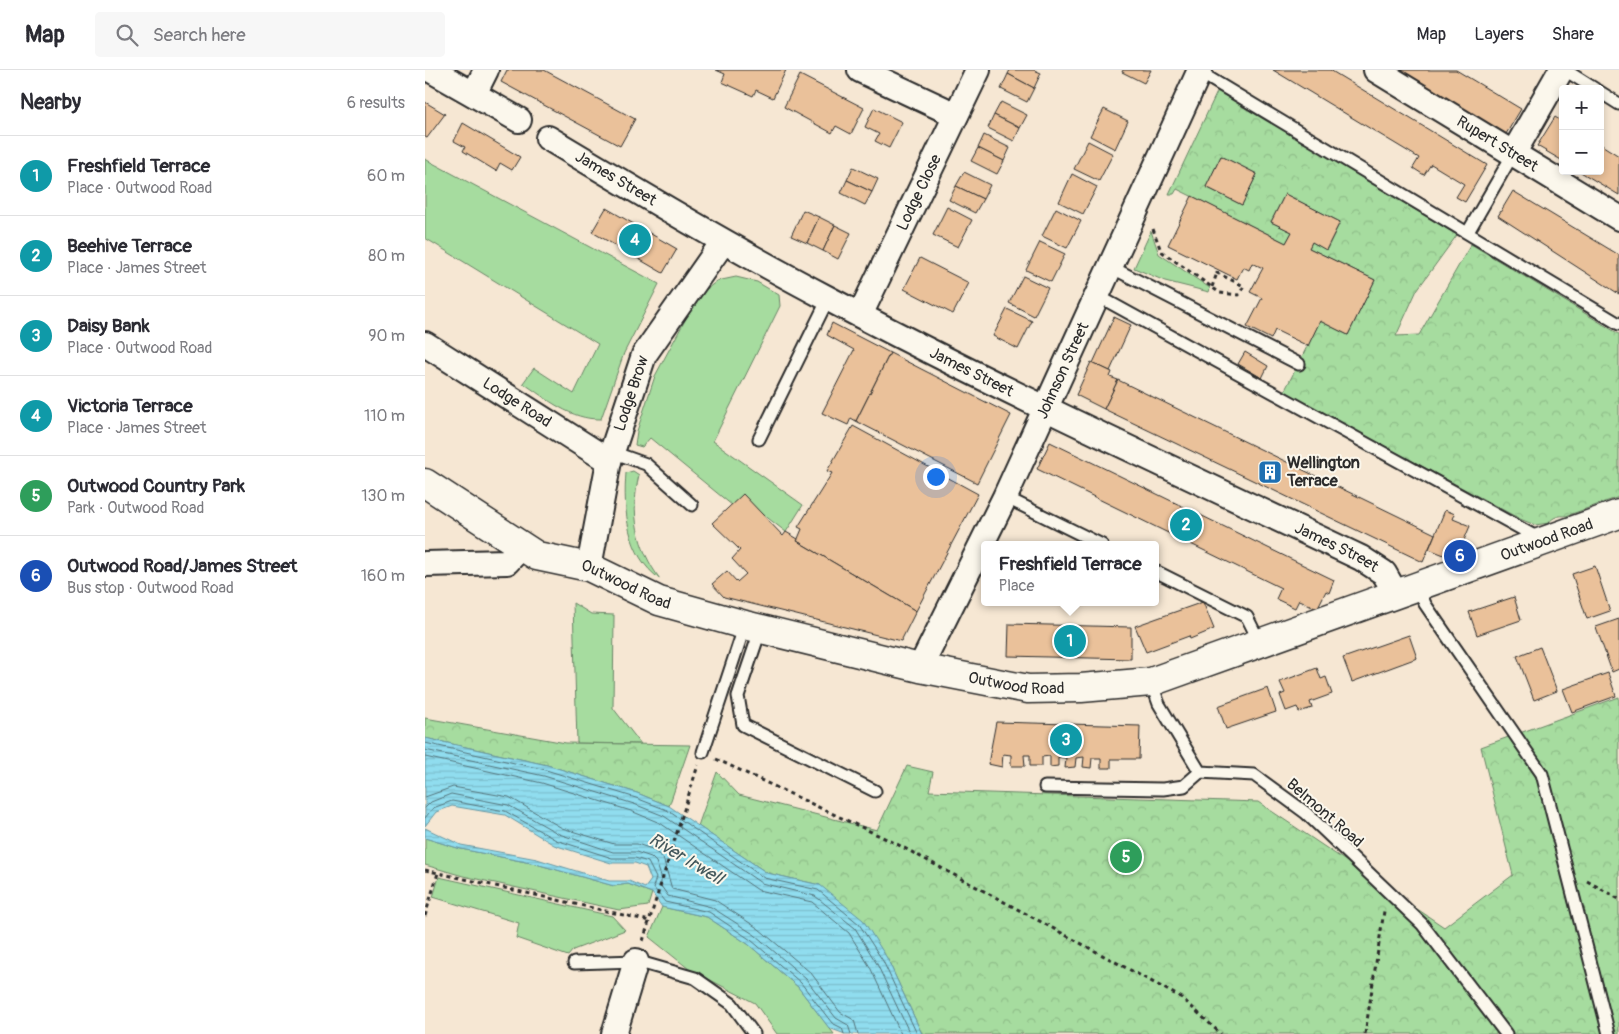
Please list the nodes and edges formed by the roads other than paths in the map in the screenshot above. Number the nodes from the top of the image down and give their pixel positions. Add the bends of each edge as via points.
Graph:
1 (431, 70) edge
2 (486, 70) edge
3 (860, 70) edge
4 (978, 70) edge
5 (1376, 70) edge
6 (1561, 70) edge
7 (1565, 70) edge
8 (1200, 71) edge
9 (1589, 85) edge
10 (474, 94) junction
11 (1604, 95) edge
12 (1619, 104) edge
13 (956, 115) junction
14 (519, 120) dead end
15 (547, 138) dead end
16 (1513, 154) junction
17 (1619, 218) edge
18 (1467, 232) junction
19 (723, 242) junction
20 (1111, 267) junction
21 (1098, 296) junction
22 (828, 298) junction
23 (860, 315) junction
24 (1619, 324) edge
25 (425, 344) edge
26 (1299, 364) dead end
27 (1045, 408) junction
28 (759, 439) dead end
29 (610, 457) junction
30 (425, 483) edge
31 (1005, 497) junction
32 (692, 505) dead end
33 (1619, 514) edge
34 (983, 541) edge
35 (1094, 541) edge
36 (1543, 541) junction
37 (981, 545) edge
38 (522, 546) junction
39 (425, 564) edge
40 (589, 567) junction
41 (1159, 573) edge
42 (1407, 590) junction
43 (753, 626) junction
44 (1260, 643) junction
45 (920, 668) junction
46 (1151, 682) junction
47 (703, 752) road end
48 (1200, 772) junction
49 (1045, 787) dead end
50 (875, 791) dead end
51 (635, 961) junction
52 (574, 963) dead end
53 (614, 1034) edge
54 (754, 1034) edge
55 (1506, 1034) edge
56 (1609, 1034) edge

1 - 10 street
2 - 10 street
3 - 13 street
4 - 13 street, Lodge Close
5 - 16 street, Rupert Street
6 - 16 street
7 - 9 lane
8 - 18 lane
8 - 20 street, Johnson Street
10 - 14 street
11 - 12 lane
13 - 23 street, Lodge Close
15 - 19 street, James Street
16 - 17 street, Rupert Street
16 - 18 lane
18 - 24 lane
19 - 22 street, James Street
19 - 29 street, Lodge Brow via 644,355
20 - 21 street, Johnson Street
20 - 26 lane
21 - 27 street, Johnson Street
21 - 36 lane
22 - 23 street, James Street
22 - 28 lane
23 - 27 street, James Street
25 - 29 street, Lodge Road
27 - 31 street, Johnson Street
27 - 42 street, James Street via 1361,558
29 - 32 lane via 646,464
29 - 40 street, Lodge Brow
30 - 38 street, Outwood Road
31 - 34 street, Johnson Street
31 - 35 lane
33 - 36 street, Outwood Road
36 - 42 street, Outwood Road
37 - 45 street, Johnson Street
38 - 39 street via 507,562
38 - 40 street, Outwood Road via 537,556
40 - 43 street, Outwood Road via 659,600
41 - 44 lane via 1247,617
42 - 44 street, Outwood Road
42 - 56 lane, James Street via 1425,604 1542,774
43 - 45 street, Outwood Road
43 - 47 lane
43 - 50 lane via 738,696 743,725
44 - 46 street, Outwood Road
45 - 46 street, Outwood Road via 1028,688 1081,688
46 - 48 lane via 1159,704
48 - 49 lane via 1184,786 1163,789
48 - 55 lane, Belmont Road via 1254,775 1305,813 1422,924
51 - 52 lane
51 - 53 street
51 - 54 lane via 695,978 732,1004

